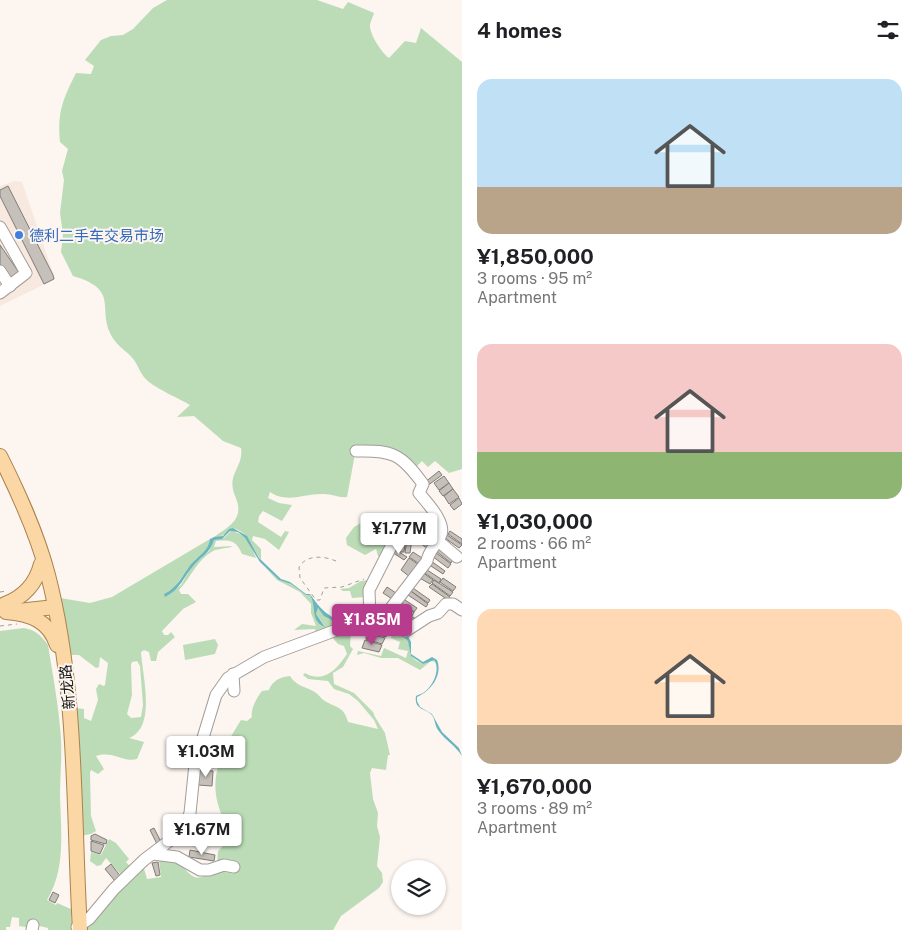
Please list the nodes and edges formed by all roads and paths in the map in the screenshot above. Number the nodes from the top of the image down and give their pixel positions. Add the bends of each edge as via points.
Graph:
1 (0, 227) edge
2 (0, 271) edge
3 (5, 290) edge
4 (356, 451) dead end
5 (0, 456) edge
6 (0, 462) edge
7 (438, 540) junction
8 (457, 557) dead end
9 (336, 561) dead end
10 (41, 564) junction
11 (374, 579) junction
12 (52, 603) junction
13 (3, 608) edge
14 (462, 610) edge
15 (375, 621) junction
16 (303, 643) junction
17 (315, 648) dead end
18 (60, 655) junction
19 (233, 674) junction
20 (234, 691) dead end
21 (152, 854) junction
22 (234, 867) dead end
23 (79, 928) edge

1 - 3 street via 26,273
2 - 3 street
4 - 7 street via 383,451 406,463 423,484 419,493 441,526 442,534
5 - 12 main road, 新龙路 via 33,530
6 - 10 main road, 新龙路 via 24,513
7 - 8 street
7 - 11 street via 424,529 400,529
7 - 15 street via 427,561
9 - 11 path via 328,557 312,558 299,567 300,578 317,600 320,600 324,588
10 - 12 main road, 新龙路
10 - 13 main road via 28,590
11 - 15 street via 368,594
12 - 13 main road
12 - 18 main road, 新龙路
12 - 23 main road, 新龙路 via 64,655 71,739
13 - 18 main road via 42,622 54,636
14 - 15 street via 446,604 438,613 408,630 391,631
15 - 16 street via 350,625
16 - 17 street
16 - 19 street via 264,657
18 - 23 main road, 新龙路 via 70,758
19 - 20 street
19 - 21 street via 223,683 214,701 195,764 186,824
21 - 22 street via 177,857 200,870
21 - 23 street

